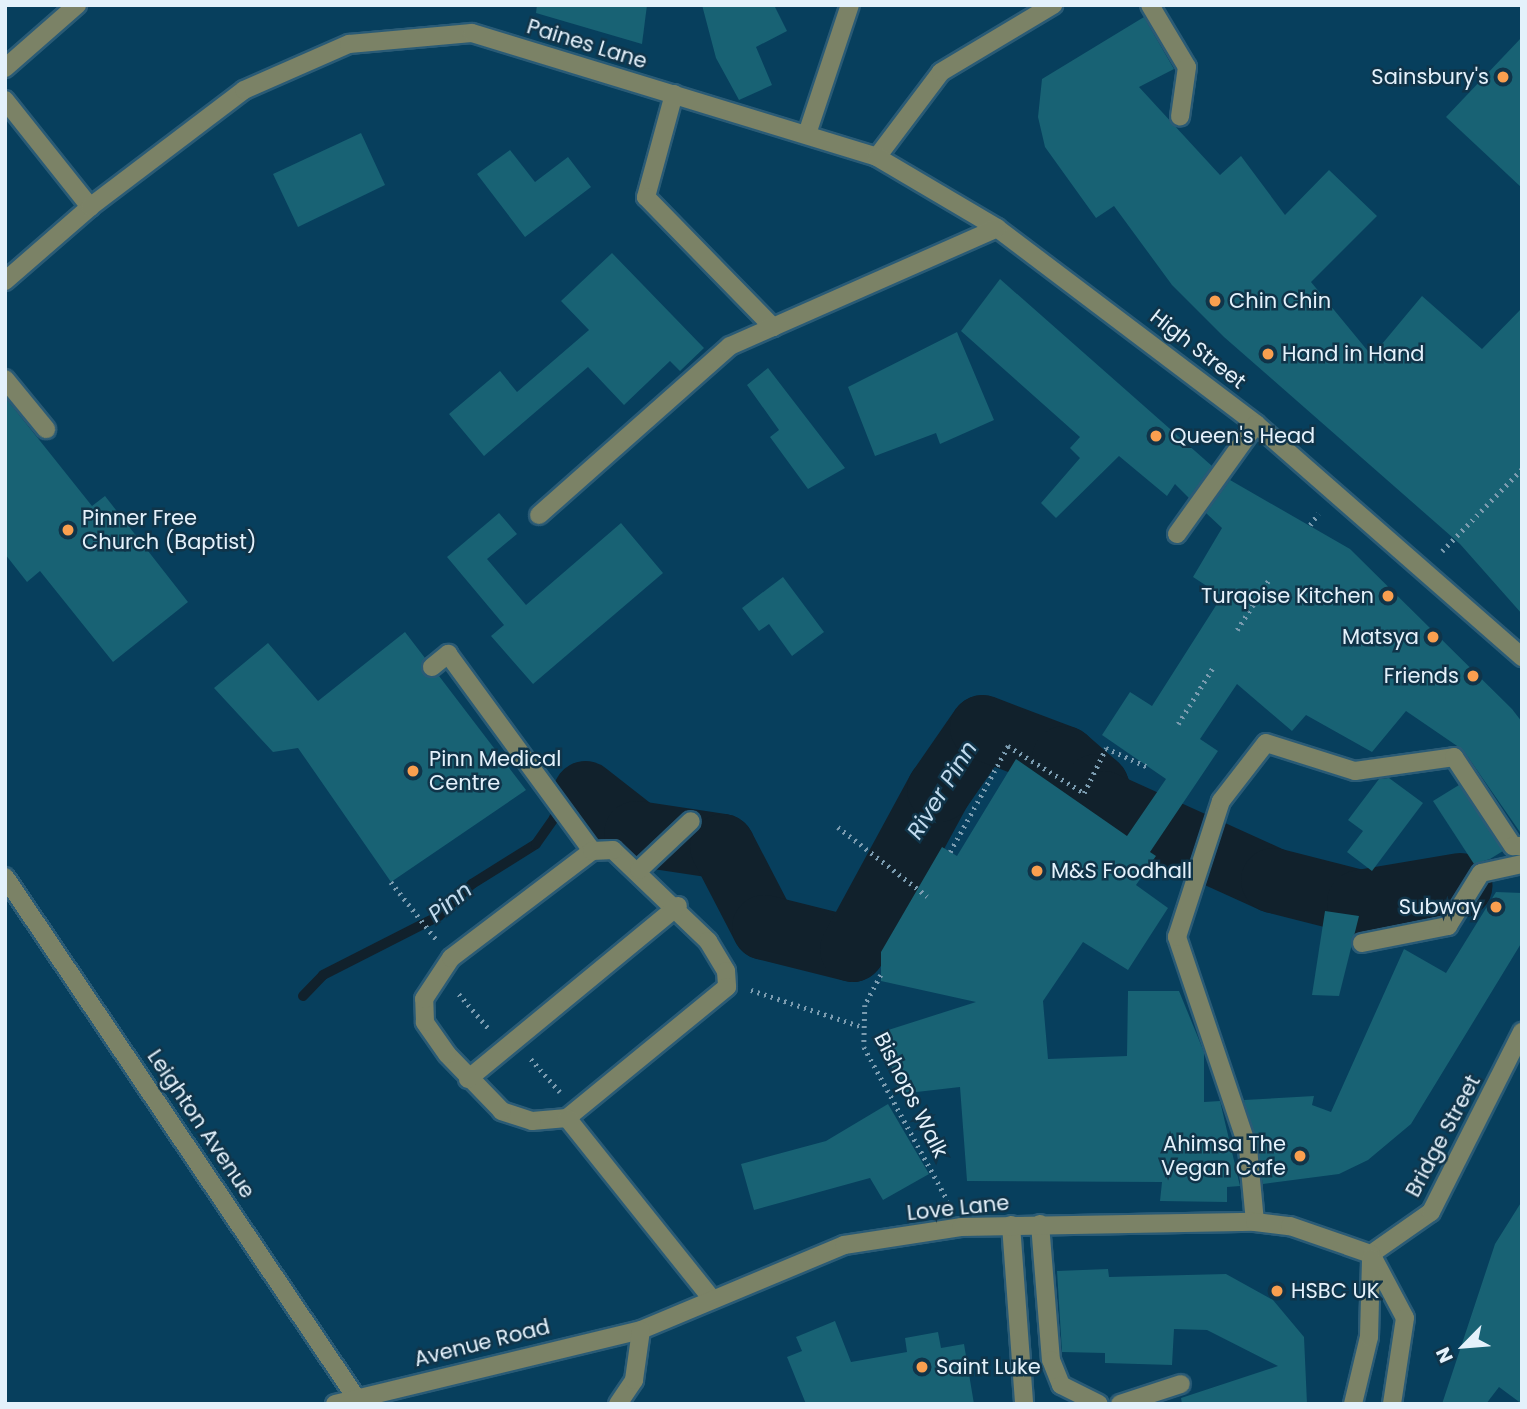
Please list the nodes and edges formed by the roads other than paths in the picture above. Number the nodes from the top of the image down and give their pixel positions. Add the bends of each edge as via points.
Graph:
1 (77, 5) edge
2 (850, 5) edge
3 (1053, 5) edge
4 (1150, 5) edge
5 (5, 68) edge
6 (674, 94) junction
7 (5, 100) edge
8 (1180, 117) dead end
9 (807, 134) junction
10 (877, 157) junction
11 (90, 207) junction
12 (998, 228) junction
13 (5, 281) edge
14 (773, 327) junction
15 (5, 379) edge
16 (1256, 424) junction
17 (46, 429) dead end
18 (539, 515) dead end
19 (1177, 534) dead end
20 (1522, 657) edge
21 (432, 667) dead end
22 (691, 821) dead end
23 (1522, 846) edge
24 (592, 850) junction
25 (1522, 864) edge
26 (639, 870) junction
27 (5, 877) edge
28 (678, 906) junction
29 (1362, 943) dead end
30 (1522, 1032) edge
31 (468, 1079) junction
32 (567, 1118) junction
33 (1255, 1222) junction
34 (1041, 1224) junction
35 (1011, 1225) junction
36 (1371, 1254) junction
37 (712, 1299) junction
38 (641, 1330) junction
39 (1181, 1384) dead end
40 (357, 1399) junction
41 (335, 1404) edge
42 (618, 1404) edge
43 (1024, 1404) edge
44 (1099, 1404) edge
45 (1120, 1404) edge
46 (1353, 1404) edge
47 (1392, 1404) edge

1 - 5 street
2 - 9 street
3 - 10 street via 942,72
4 - 8 street via 1187,67
6 - 9 street, Paines Lane
6 - 11 street, Paines Lane via 472,33 349,44 244,90
6 - 14 street via 646,197
7 - 11 street
9 - 10 street, High Street
10 - 12 street, High Street
11 - 13 street, Paines Lane
12 - 14 street
12 - 16 street, High Street
14 - 18 street via 730,346
15 - 17 street
16 - 19 street
16 - 20 street, High Street via 1425,567
21 - 24 street via 448,654
22 - 26 street
23 - 33 street via 1513,846 1454,757 1355,771 1266,743 1221,801 1177,936 1248,1148
24 - 26 street via 613,850
24 - 31 street via 451,958 424,999 425,1022
25 - 29 street via 1481,873 1448,926
26 - 28 street
27 - 40 street, Leighton Avenue
28 - 31 street
28 - 32 street via 717,953 727,982 720,995
30 - 36 street, Bridge Street via 1431,1212
31 - 32 street via 502,1111 532,1121
32 - 37 street
33 - 34 street, Love Lane
33 - 36 street, Love Lane via 1290,1226
34 - 35 street, Love Lane
34 - 44 street via 1051,1360 1061,1385
35 - 37 street, Love Lane via 961,1227 844,1245
35 - 43 street
36 - 46 street via 1369,1337
36 - 47 street via 1405,1318
37 - 38 street, Love Lane
38 - 40 street, Avenue Road
38 - 42 street via 634,1381
39 - 45 street
40 - 41 street, Avenue Road

